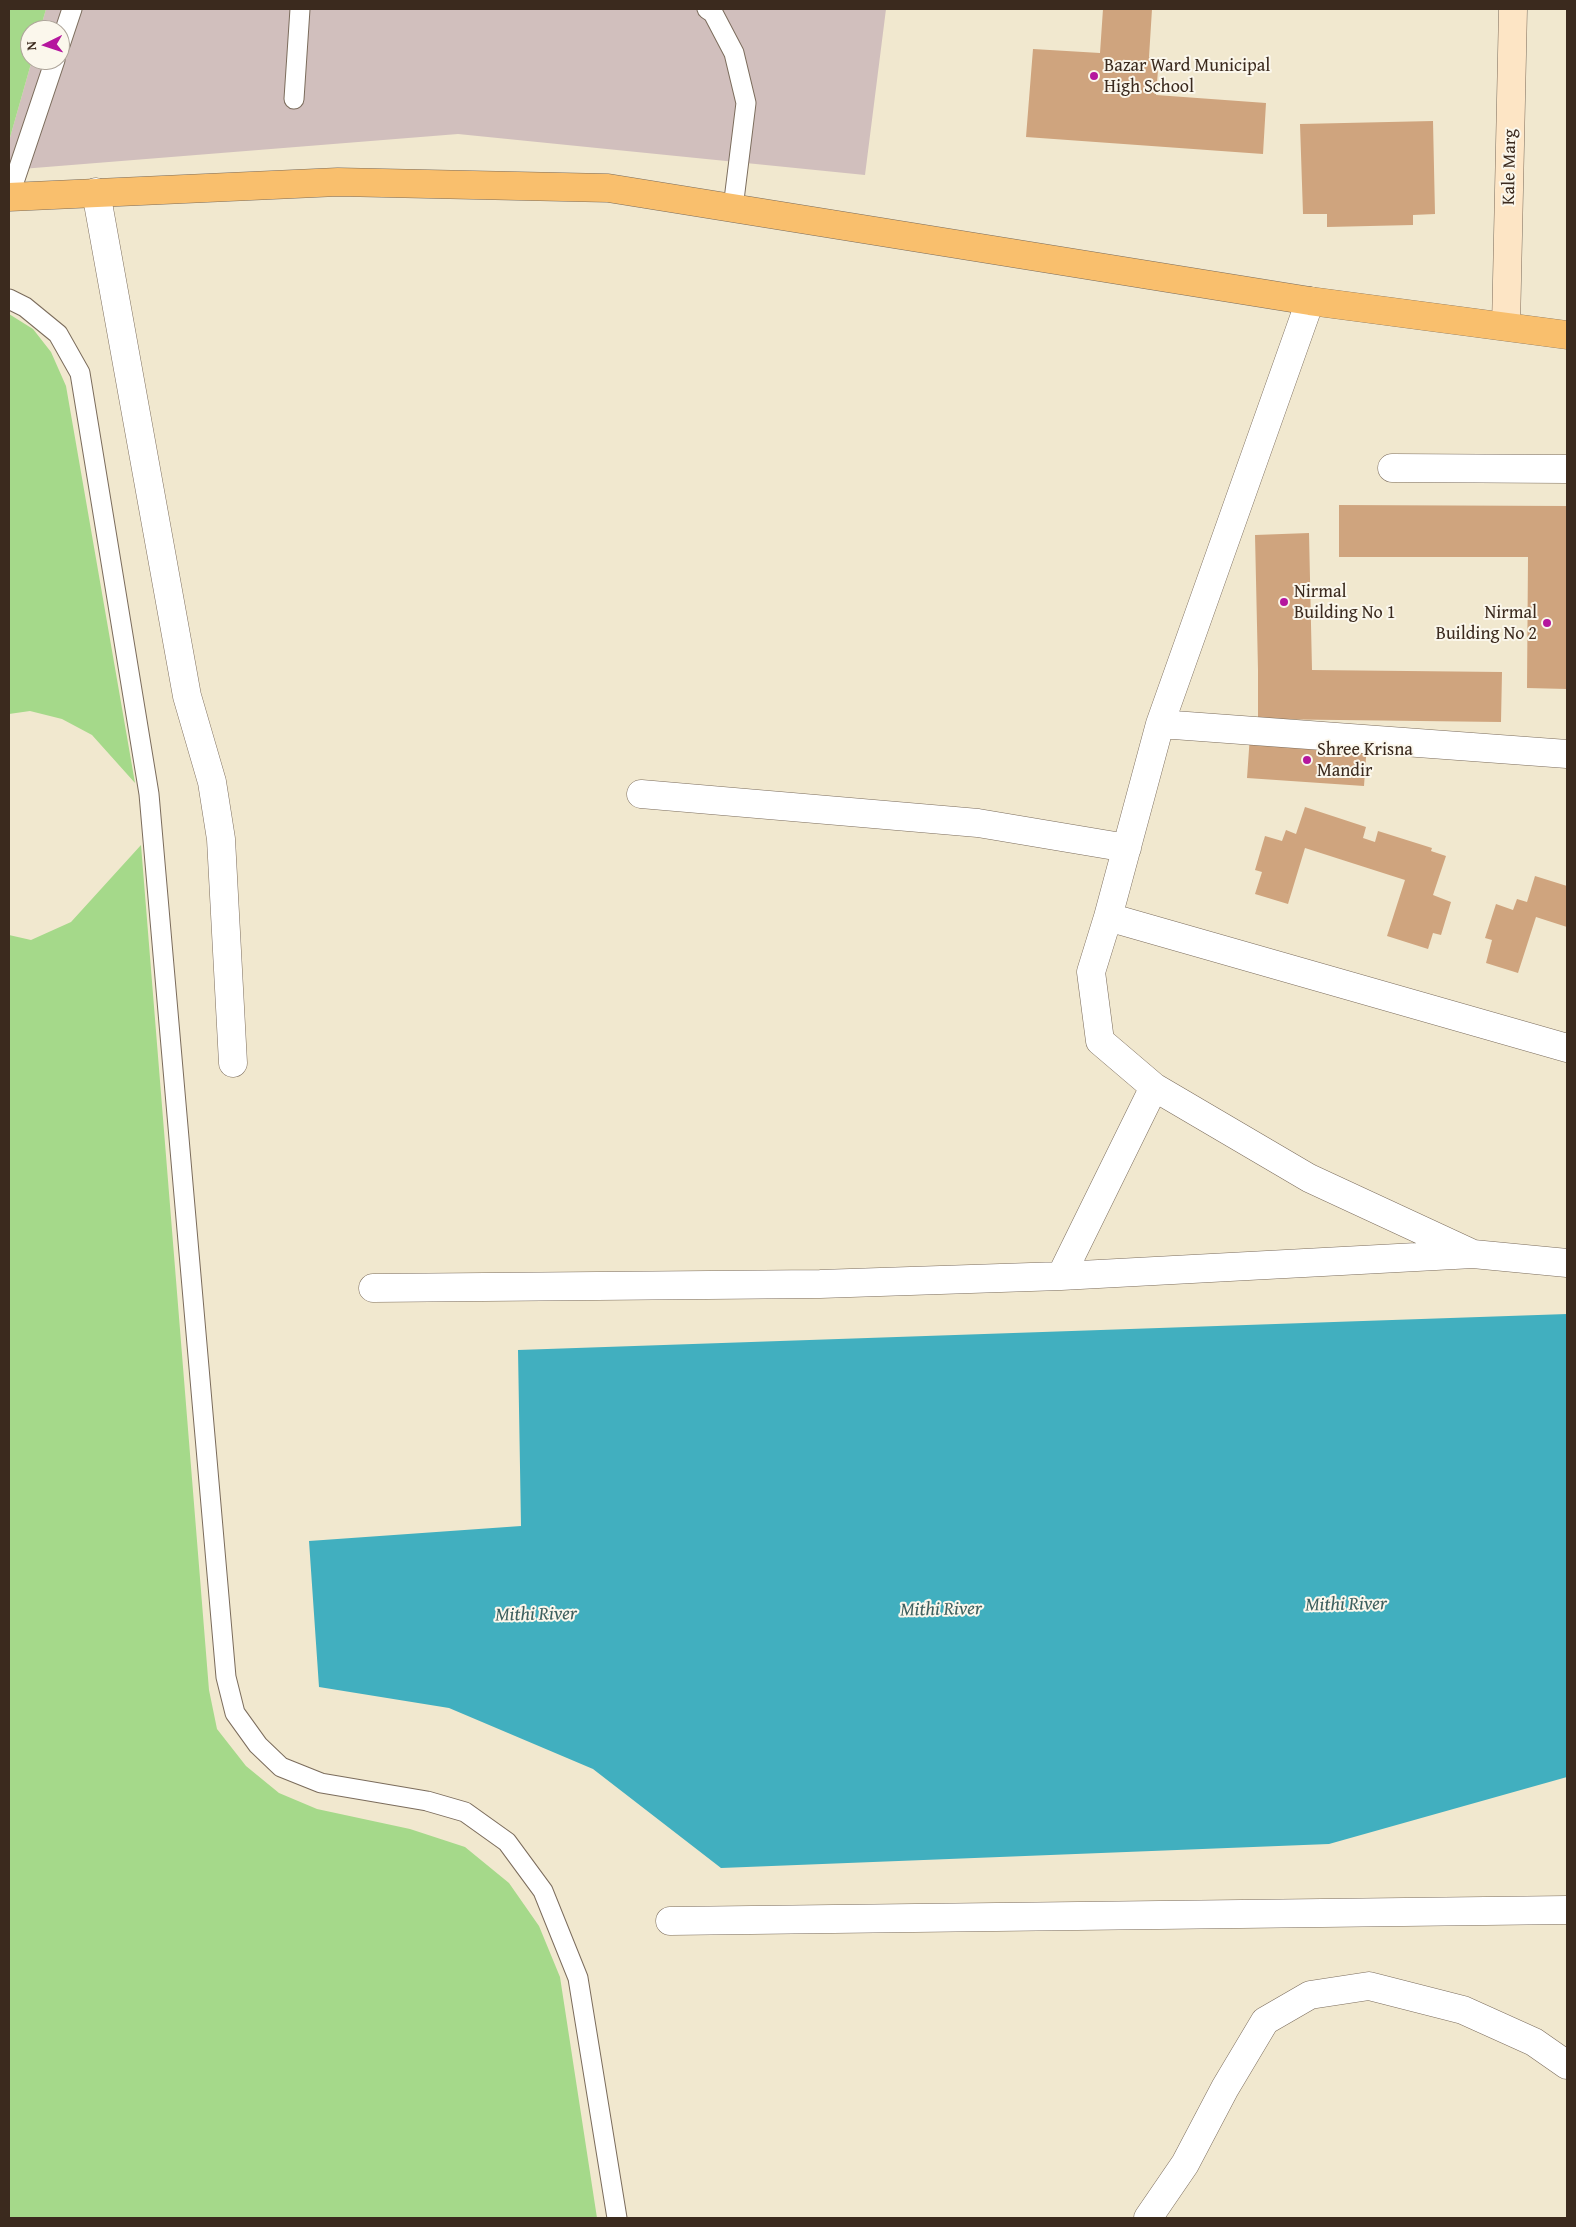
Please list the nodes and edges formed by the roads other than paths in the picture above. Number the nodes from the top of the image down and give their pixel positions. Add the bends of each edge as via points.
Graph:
1 (300, 9) edge
2 (707, 9) edge
3 (1513, 9) edge
4 (52, 70) edge
5 (294, 99) dead end
6 (96, 192) junction
7 (9, 197) edge
8 (732, 208) junction
9 (9, 299) edge
10 (1310, 301) junction
11 (1506, 326) junction
12 (1567, 335) edge
13 (1392, 468) dead end
14 (1567, 469) edge
15 (1160, 724) junction
16 (1567, 754) edge
17 (641, 794) dead end
18 (1127, 848) junction
19 (1108, 917) junction
20 (1567, 1048) edge
21 (233, 1063) dead end
22 (1154, 1087) junction
23 (1473, 1254) junction
24 (1567, 1263) edge
25 (1061, 1276) junction
26 (373, 1288) dead end
27 (1567, 1910) edge
28 (670, 1921) dead end
29 (1567, 2065) edge
30 (617, 2218) edge
31 (1148, 2218) edge

1 - 5 lane
2 - 8 lane via 713,13 734,53 746,104
3 - 11 main road, Kale Marg
4 - 7 lane
6 - 7 main road
6 - 8 main road via 338,182 608,188
6 - 21 street via 187,696 212,782 221,838
8 - 10 main road
9 - 30 lane via 25,307 58,334 80,373 149,794 226,1677 235,1713 258,1745 280,1766 321,1783 428,1801 465,1812 507,1842 543,1892 578,1978
10 - 11 main road
10 - 15 street
11 - 12 main road
13 - 14 street
15 - 16 street
15 - 18 street
17 - 18 street via 978,823
18 - 19 street
19 - 20 street
19 - 22 street via 1091,972 1100,1041
22 - 23 street via 1309,1178
22 - 25 street
23 - 24 street
23 - 25 street
25 - 26 street via 820,1284
27 - 28 street
29 - 31 street via 1534,2042 1463,2010 1369,1986 1310,1995 1265,2021 1185,2164

